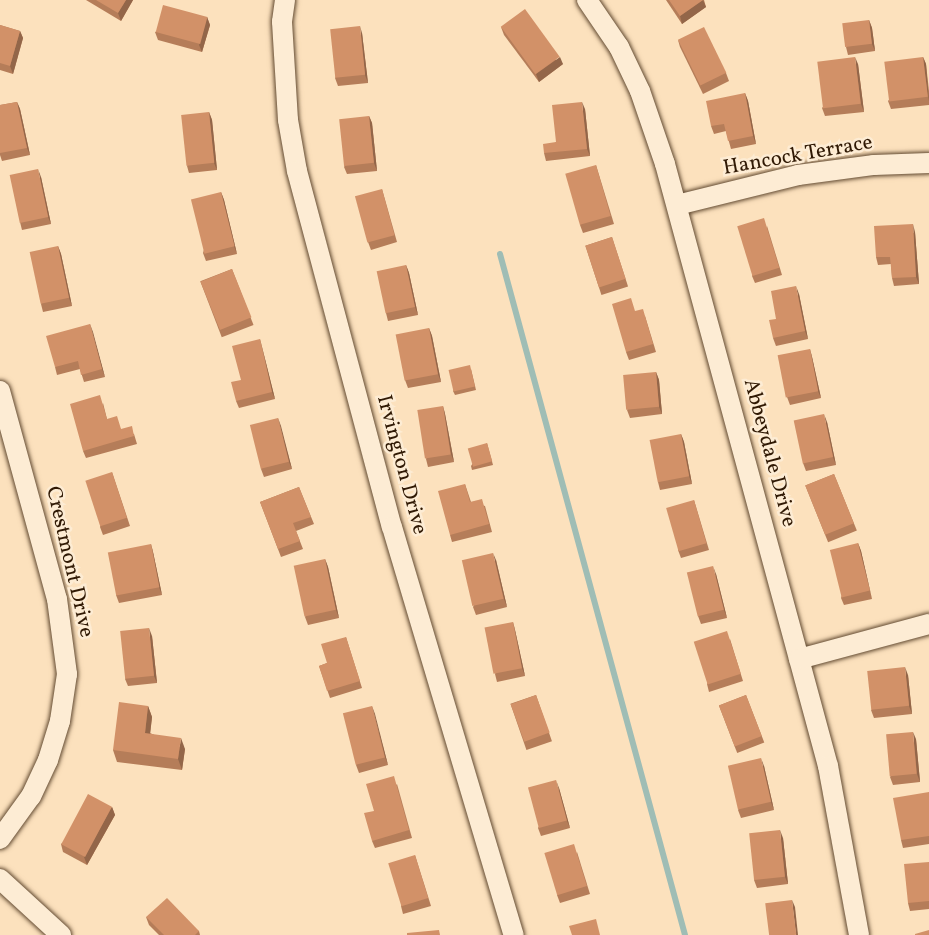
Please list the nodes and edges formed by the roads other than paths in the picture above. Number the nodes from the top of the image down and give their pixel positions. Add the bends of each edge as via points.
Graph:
1 (285, 0) edge
2 (587, 0) edge
3 (929, 163) edge
4 (677, 205) junction
5 (0, 391) edge
6 (929, 624) edge
7 (799, 658) junction
8 (0, 839) edge
9 (0, 879) edge
10 (61, 935) edge
11 (514, 935) edge
12 (859, 935) edge

1 - 11 street, Irvington Drive via 282,22 288,120 297,171 392,527
2 - 4 street, Abbeydale Drive via 619,48 640,91
3 - 4 street, Hancock Terrace via 874,165 798,176
4 - 7 street, Abbeydale Drive
5 - 8 street, Crestmont Drive via 57,599 67,674 60,721 48,760 31,796
6 - 7 street
7 - 12 street, Abbeydale Drive via 828,766
9 - 10 street

